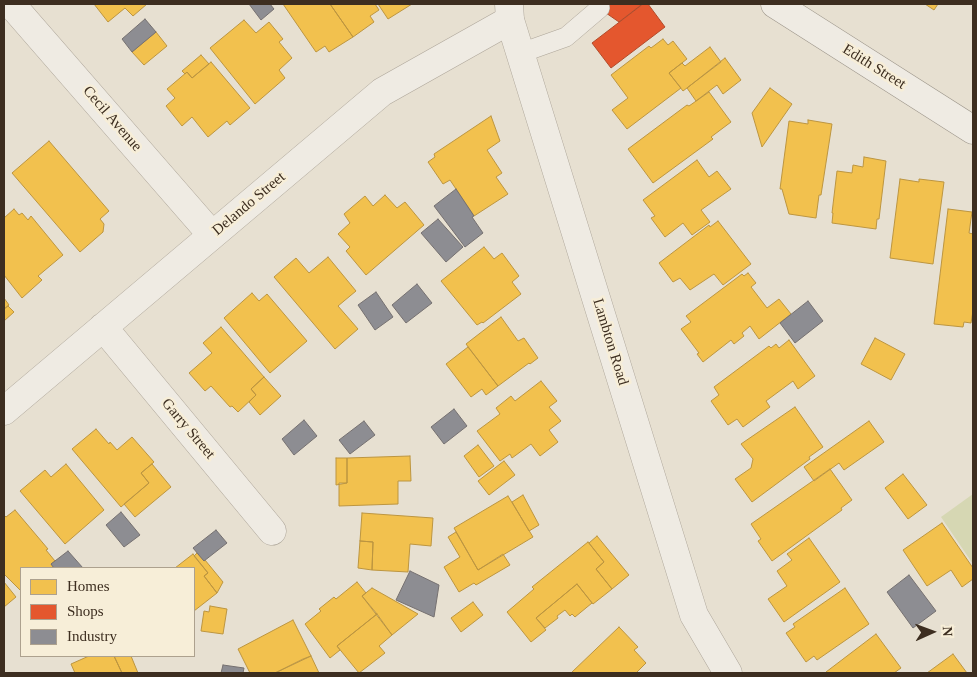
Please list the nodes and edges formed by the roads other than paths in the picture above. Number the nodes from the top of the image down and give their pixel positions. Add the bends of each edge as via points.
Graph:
1 (11, 4) edge
2 (775, 4) edge
3 (600, 8) dead end
4 (510, 12) edge
5 (521, 53) junction
6 (973, 130) edge
7 (212, 235) junction
8 (103, 327) junction
9 (4, 410) edge
10 (272, 531) dead end
11 (719, 670) edge

1 - 7 street, Cecil Avenue
2 - 6 street, Edith Street
3 - 5 lane via 566,37
4 - 5 street, Lambton Road
4 - 7 street, Delando Street via 382,92
5 - 11 street, Lambton Road via 694,615
7 - 8 street, Delando Street
8 - 9 street, Delando Street
8 - 10 street, Garry Street

